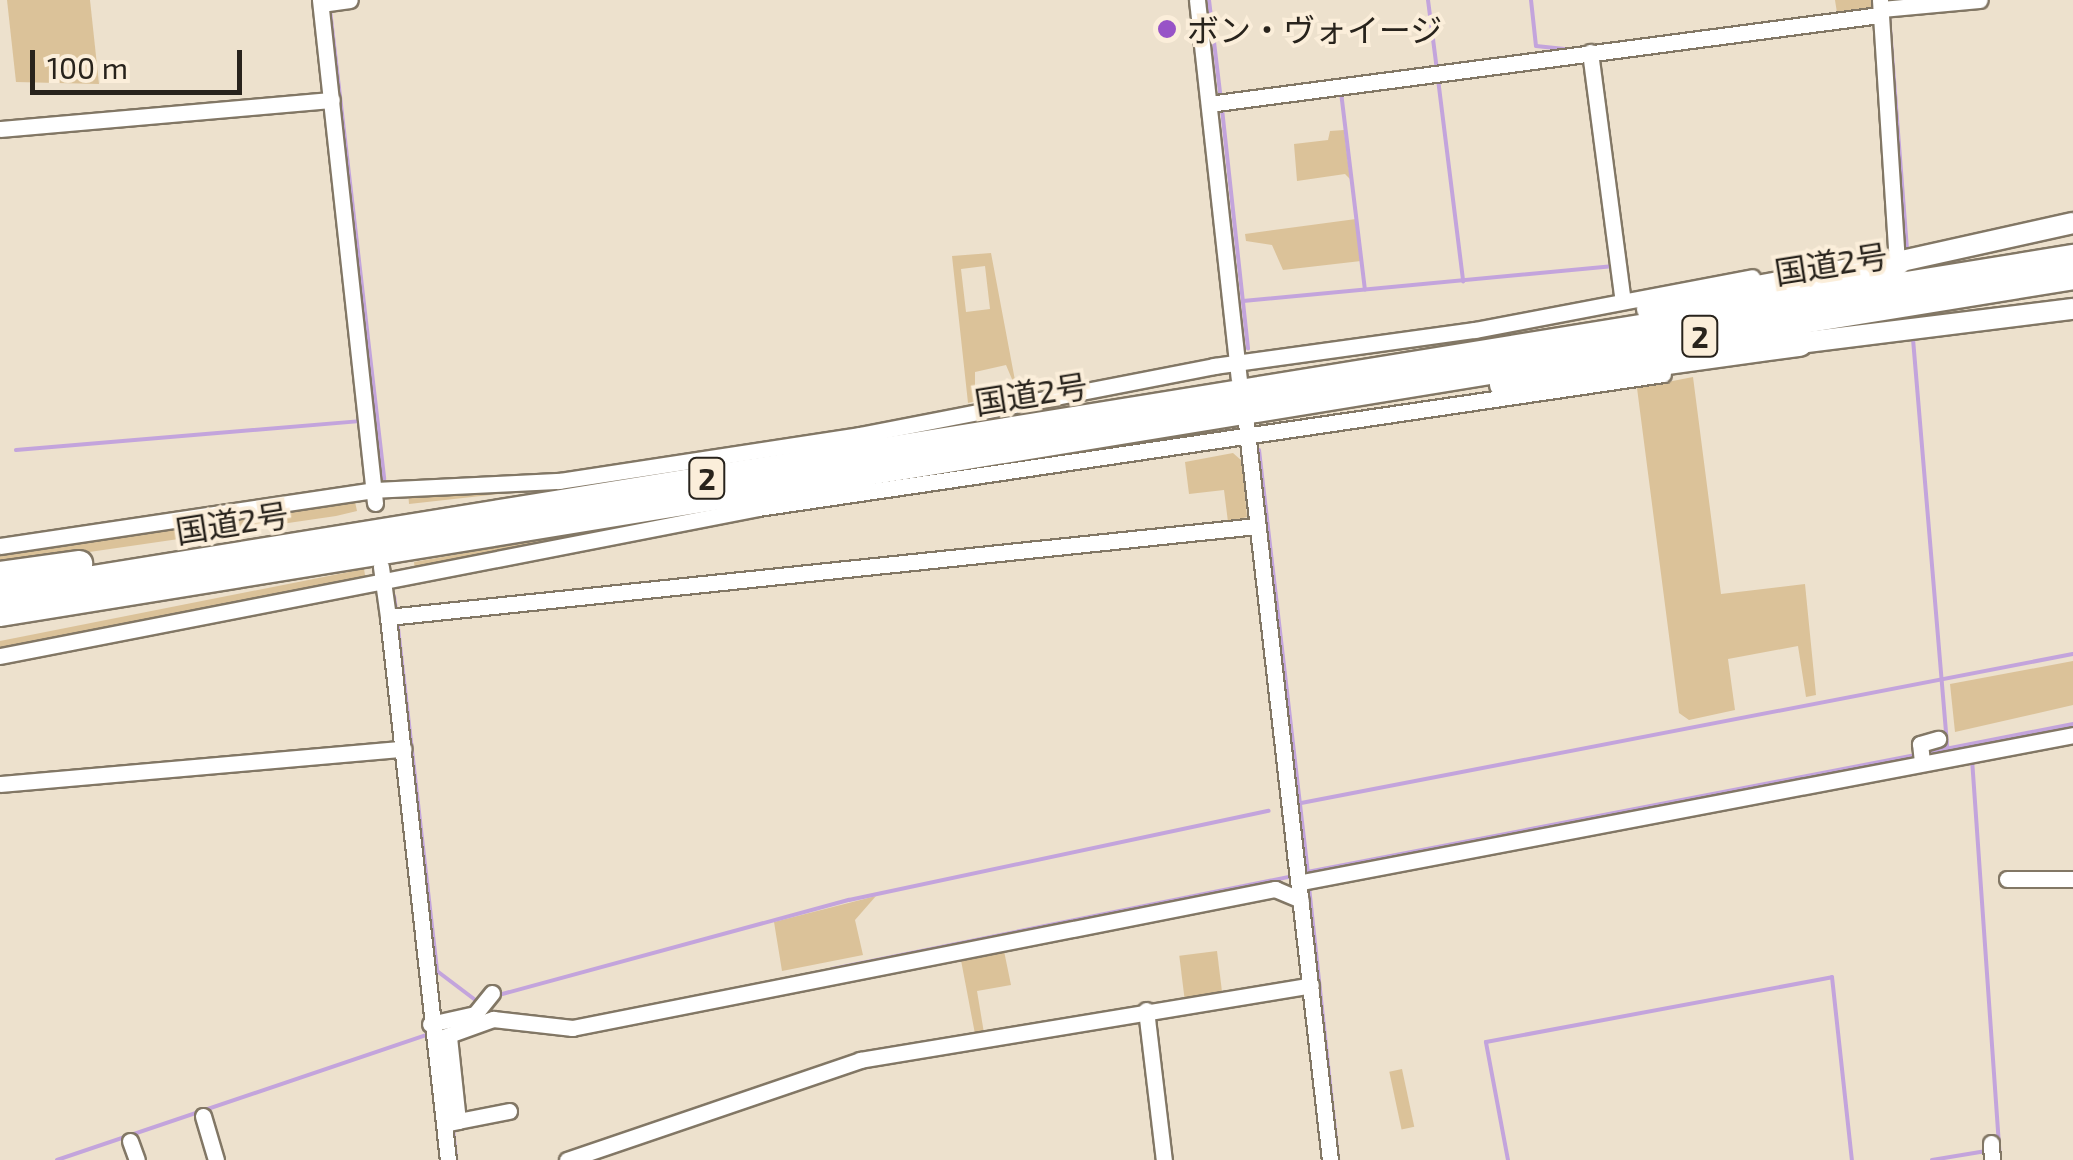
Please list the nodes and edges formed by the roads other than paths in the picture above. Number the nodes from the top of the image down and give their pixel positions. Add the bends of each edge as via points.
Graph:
1 (350, 0) edge
2 (1197, 0) edge
3 (1980, 0) edge
4 (325, 2) edge
5 (1884, 8) edge
6 (1590, 52) junction
7 (332, 100) junction
8 (1217, 103) junction
9 (0, 129) edge
10 (2073, 223) edge
11 (2073, 257) edge
12 (1897, 262) junction
13 (2073, 276) edge
14 (1623, 301) junction
15 (2073, 309) edge
16 (1799, 343) junction
17 (1415, 362) junction
18 (1238, 371) junction
19 (1328, 396) junction
20 (1246, 431) junction
21 (374, 496) junction
22 (1257, 526) junction
23 (436, 542) junction
24 (0, 546) edge
25 (227, 555) junction
26 (0, 574) edge
27 (382, 575) junction
28 (0, 593) edge
29 (0, 613) edge
30 (393, 616) junction
31 (0, 630) edge
32 (0, 656) edge
33 (2073, 735) edge
34 (1938, 739) dead end
35 (403, 748) junction
36 (1921, 756) junction
37 (0, 784) edge
38 (2007, 879) dead end
39 (2073, 879) edge
40 (1303, 884) junction
41 (1312, 986) junction
42 (485, 1000) dead end
43 (1146, 1010) junction
44 (438, 1035) junction
45 (509, 1111) dead end
46 (204, 1116) dead end
47 (451, 1122) junction
48 (130, 1141) dead end
49 (136, 1160) edge
50 (216, 1160) edge
51 (448, 1160) edge
52 (567, 1160) edge
53 (1164, 1160) edge
54 (1330, 1160) edge

1 - 4 street
2 - 8 street
3 - 5 street
4 - 7 street
5 - 6 street
5 - 12 street
6 - 8 street
6 - 14 street
7 - 9 street
7 - 21 street
8 - 18 street
10 - 12 street
11 - 17 highway, 国道2号 / 2
12 - 14 street via 1758,276
12 - 17 highway
13 - 19 highway, 国道2号 / 2
14 - 18 street
15 - 16 street
16 - 19 highway via 1380,400
16 - 20 street via 1670,373
17 - 25 highway, 国道2号 / 2
18 - 21 street via 558,481
19 - 23 highway, 国道2号 / 2
20 - 22 street
20 - 27 street
21 - 24 street
22 - 30 street
22 - 40 street
23 - 29 highway, 国道2号 / 2
23 - 31 highway
25 - 26 highway via 190,549
25 - 28 highway, 国道2号 / 2
27 - 30 street
27 - 32 street
30 - 35 street
33 - 36 street
34 - 36 street
35 - 37 street
35 - 44 street
36 - 40 street
38 - 39 street
40 - 41 street
40 - 44 street via 572,1028 493,1020
41 - 43 street
41 - 54 street
42 - 44 street via 475,1014
43 - 52 street via 860,1060
43 - 53 street
44 - 47 street
45 - 47 street
46 - 50 street
47 - 51 street
48 - 49 street

